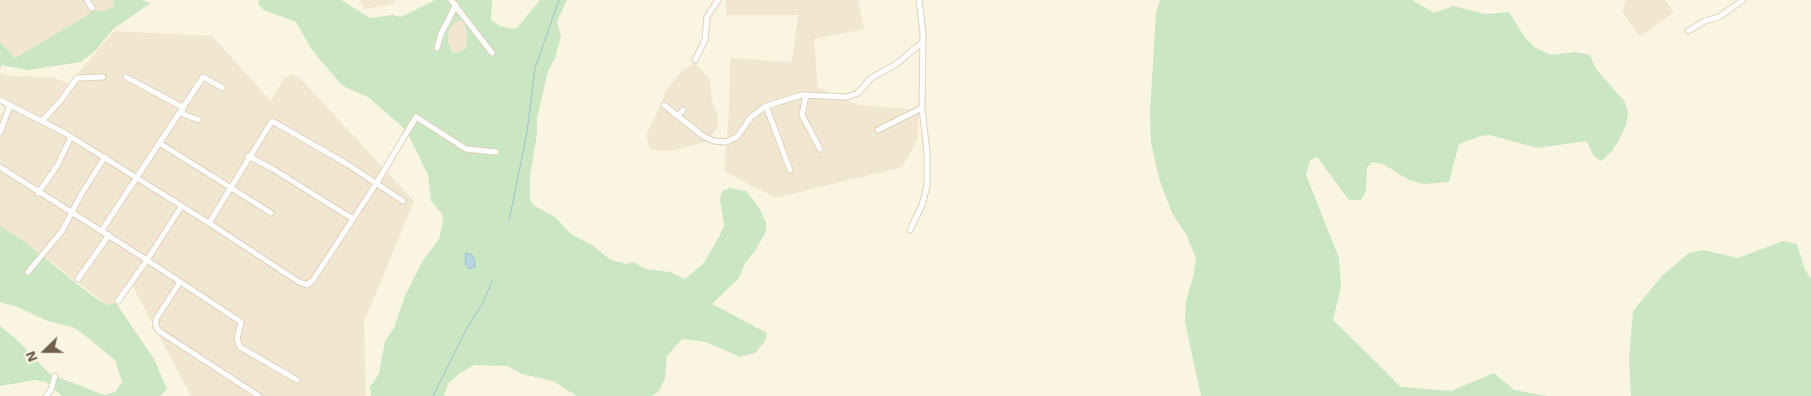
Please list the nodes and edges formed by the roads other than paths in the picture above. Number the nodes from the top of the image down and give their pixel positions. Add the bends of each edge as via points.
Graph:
1 (87, 0) edge
2 (451, 0) edge
3 (718, 0) edge
4 (919, 0) edge
5 (1743, 0) edge
6 (456, 5) junction
7 (92, 8) dead end
8 (1688, 30) dead end
9 (923, 42) junction
10 (437, 48) dead end
11 (492, 53) dead end
12 (695, 60) dead end
13 (103, 77) dead end
14 (126, 77) dead end
15 (223, 88) dead end
16 (806, 95) junction
17 (0, 100) edge
18 (670, 101) dead end
19 (10, 106) junction
20 (766, 106) junction
21 (182, 107) junction
22 (922, 108) junction
23 (683, 110) dead end
24 (678, 116) junction
25 (43, 120) junction
26 (199, 120) dead end
27 (878, 130) dead end
28 (0, 133) edge
29 (71, 137) junction
30 (160, 144) junction
31 (820, 148) dead end
32 (496, 152) dead end
33 (248, 156) junction
34 (105, 157) junction
35 (0, 168) edge
36 (790, 170) dead end
37 (138, 177) junction
38 (376, 184) junction
39 (230, 189) junction
40 (38, 193) junction
41 (403, 201) dead end
42 (181, 207) junction
43 (73, 213) junction
44 (271, 213) dead end
45 (353, 218) junction
46 (209, 223) junction
47 (102, 230) junction
48 (910, 230) dead end
49 (109, 235) junction
50 (147, 260) junction
51 (28, 272) dead end
52 (78, 280) dead end
53 (180, 282) junction
54 (118, 301) dead end
55 (55, 376) dead end
56 (297, 380) dead end
57 (46, 396) edge
58 (259, 396) edge

1 - 7 street
2 - 6 street
3 - 12 street via 707,17 705,40
4 - 9 street
5 - 8 street via 1718,17
6 - 10 street
6 - 11 street
9 - 16 street via 896,64 871,78 852,96
9 - 22 street
13 - 25 street via 77,78
14 - 21 street
15 - 21 street via 203,77
16 - 20 street
16 - 31 street via 802,115
17 - 19 street
18 - 24 street via 666,106
19 - 25 street
19 - 28 street
20 - 24 street via 751,117 737,138 726,142 703,136
20 - 36 street
21 - 26 street via 183,114
21 - 30 street
22 - 27 street
22 - 48 street via 927,144 927,186
23 - 24 street
25 - 29 street
29 - 34 street
29 - 40 street via 57,166
30 - 37 street
30 - 39 street
32 - 38 street via 466,149 416,117
33 - 38 street via 272,121
33 - 39 street
33 - 45 street
34 - 37 street
34 - 43 street
35 - 40 street
37 - 42 street
37 - 47 street
38 - 41 street
38 - 45 street
39 - 44 street
39 - 46 street
40 - 43 street
42 - 46 street
42 - 50 street
43 - 47 street
43 - 51 street
45 - 46 street via 306,285
47 - 49 street
49 - 50 street
49 - 52 street
50 - 53 street
50 - 54 street
53 - 56 street via 241,322 237,338 240,347
53 - 58 street via 156,319 159,331
55 - 57 street

